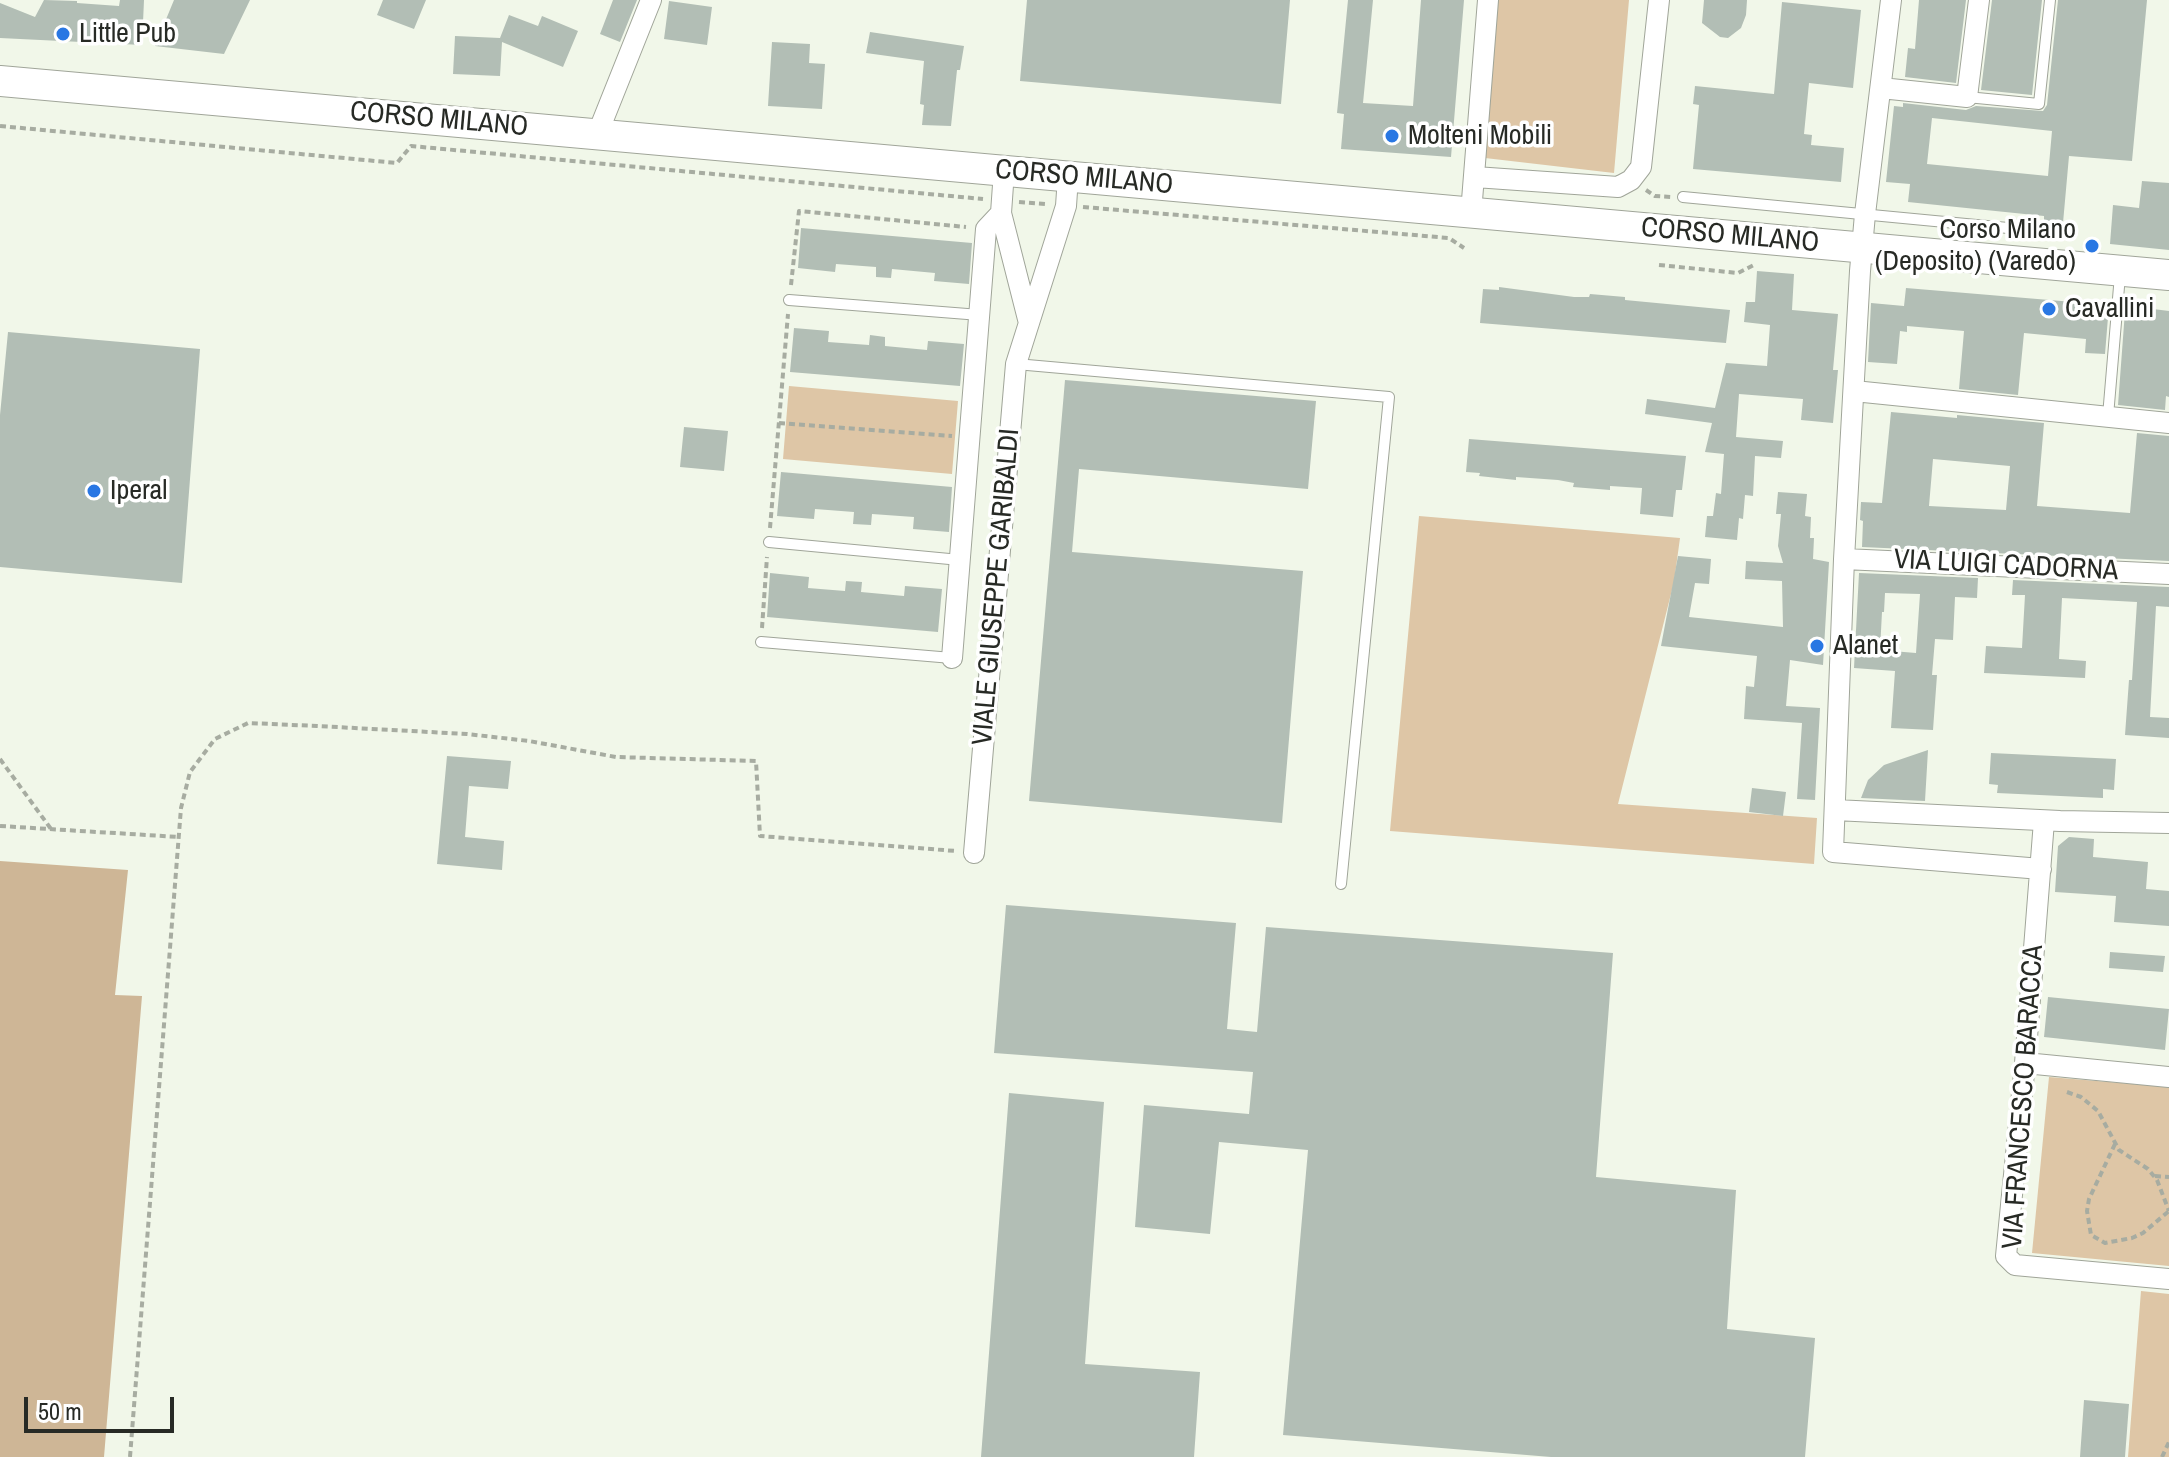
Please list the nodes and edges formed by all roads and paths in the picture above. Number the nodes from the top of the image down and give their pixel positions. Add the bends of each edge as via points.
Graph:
1 (651, 0) edge
2 (1488, 0) edge
3 (1659, 0) edge
4 (1891, 0) edge
5 (1979, 0) edge
6 (2050, 0) edge
7 (0, 81) edge
8 (1881, 88) junction
9 (1967, 97) junction
10 (0, 126) edge
11 (597, 135) junction
12 (1475, 177) junction
13 (1631, 180) junction
14 (1067, 192) junction
15 (1002, 195) junction
16 (1683, 197) joint
17 (1471, 213) junction
18 (1865, 214) junction
19 (986, 229) junction
20 (2029, 230) dead end
21 (1464, 248) dead end
22 (1862, 248) junction
23 (1758, 262) dead end
24 (1659, 265) dead end
25 (2120, 270) junction
26 (2169, 275) edge
27 (789, 300) junction
28 (980, 315) junction
29 (1029, 323) junction
30 (1016, 364) junction
31 (1854, 391) junction
32 (2108, 416) junction
33 (779, 423) junction
34 (2169, 423) edge
35 (970, 438) junction
36 (769, 542) junction
37 (1844, 559) junction
38 (960, 560) junction
39 (2169, 574) edge
40 (761, 642) joint
41 (952, 658) joint
42 (0, 759) edge
43 (1835, 810) junction
44 (2044, 821) junction
45 (2169, 823) edge
46 (0, 826) edge
47 (51, 829) junction
48 (179, 837) junction
49 (974, 853) joint
50 (2041, 869) junction
51 (1341, 884) dead end
52 (2025, 1063) junction
53 (2169, 1077) edge
54 (2067, 1092) dead end
55 (2115, 1144) junction
56 (2153, 1176) junction
57 (2169, 1177) edge
58 (2169, 1211) edge
59 (2169, 1279) edge
60 (2169, 1442) edge
61 (130, 1457) edge
62 (2162, 1457) edge

1 - 11 street
2 - 12 street
3 - 13 street via 1641,167
4 - 8 street
5 - 9 street
6 - 9 lane via 2039,104
7 - 11 main road, CORSO MILANO
8 - 9 street
8 - 18 street
10 - 15 path via 397,163 411,146
11 - 15 main road, CORSO MILANO
12 - 13 street via 1618,187
12 - 17 street
13 - 16 path via 1655,196
14 - 15 main road, CORSO MILANO
14 - 15 path
14 - 17 main road, CORSO MILANO
14 - 21 path via 1449,238
14 - 29 street, VIALE GIUSEPPE GARIBALDI
15 - 19 street
15 - 29 street
16 - 18 lane
17 - 22 main road, CORSO MILANO
18 - 20 lane
18 - 22 street
19 - 27 path via 799,211
19 - 28 street, VIALE GIUSEPPE GARIBALDI
22 - 25 main road, CORSO MILANO
22 - 31 street
23 - 24 path via 1738,273
25 - 26 main road, CORSO MILANO
25 - 32 lane
27 - 28 lane
27 - 33 path
28 - 35 street, VIALE GIUSEPPE GARIBALDI
29 - 30 street, VIALE GIUSEPPE GARIBALDI
30 - 49 street, VIALE GIUSEPPE GARIBALDI
30 - 51 lane via 1389,397
31 - 32 street
31 - 37 street
32 - 34 street
33 - 35 path
33 - 36 path
35 - 38 street, VIALE GIUSEPPE GARIBALDI
36 - 38 lane, VIALE GIUSEPPE GARIBALDI
36 - 40 path
37 - 39 street, VIA LUIGI CADORNA
37 - 43 street
38 - 41 street, VIALE GIUSEPPE GARIBALDI
40 - 41 lane, VIALE GIUSEPPE GARIBALDI
42 - 47 path
43 - 44 street
43 - 50 street via 1833,852
44 - 45 street
44 - 50 street, VIA FRANCESCO BARACCA
46 - 47 path
47 - 48 path
48 - 49 path via 190,772 215,739 248,723 467,734 616,757 756,761 760,836
48 - 61 path
50 - 52 street, VIA FRANCESCO BARACCA
52 - 53 street
52 - 59 street, VIA FRANCESCO BARACCA via 2006,1256 2015,1265
54 - 55 path via 2098,1111
55 - 56 path
55 - 58 path via 2089,1199 2091,1235 2105,1243 2132,1238
56 - 57 path
56 - 58 path
60 - 62 path

